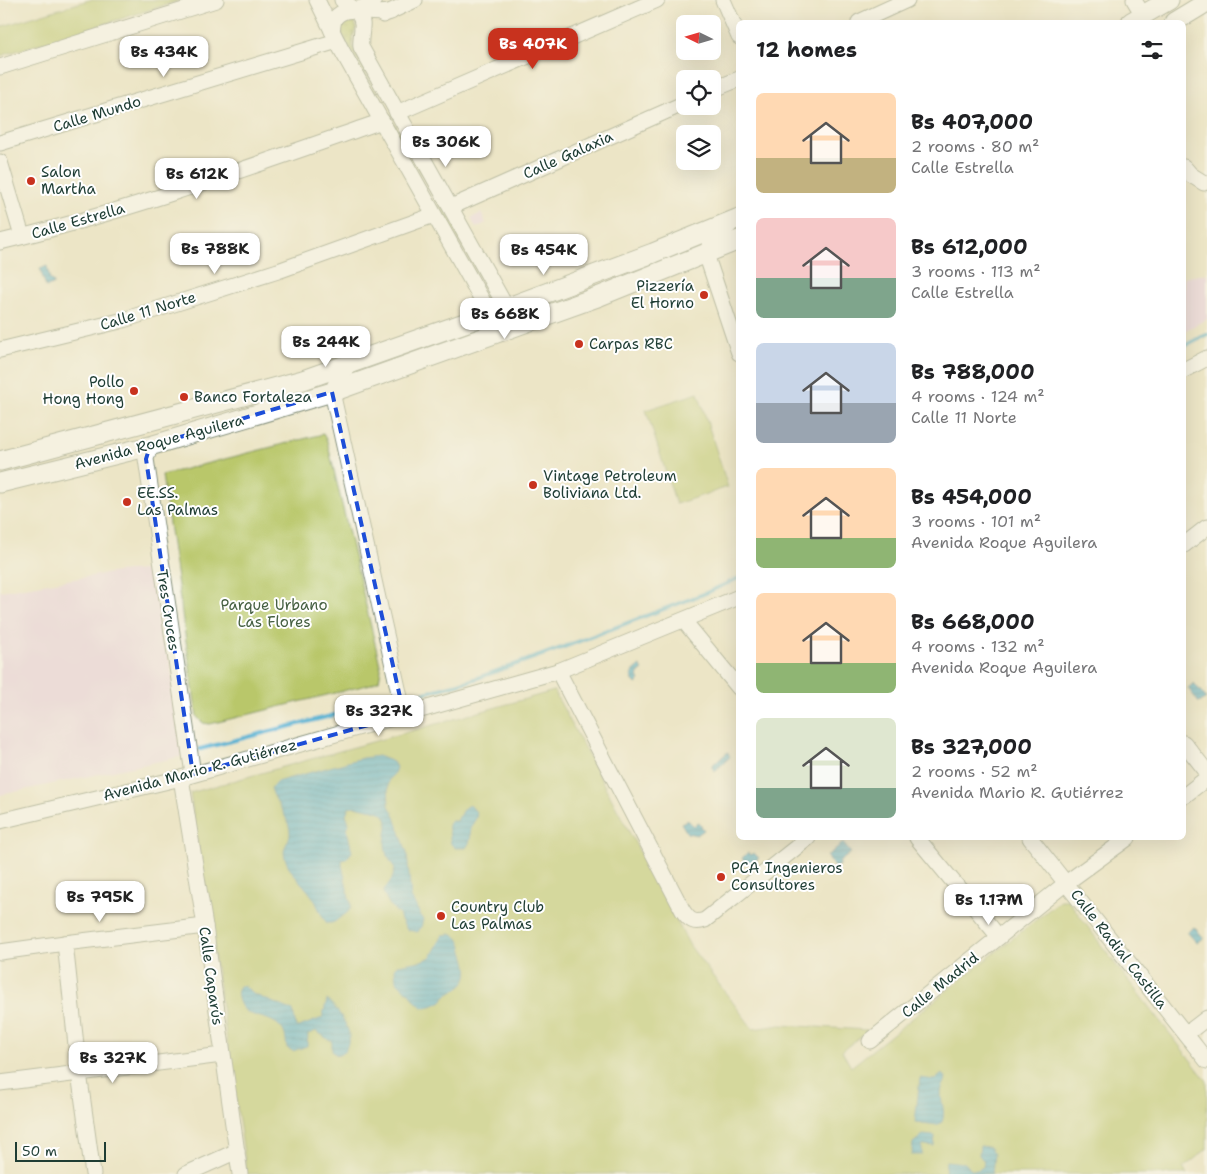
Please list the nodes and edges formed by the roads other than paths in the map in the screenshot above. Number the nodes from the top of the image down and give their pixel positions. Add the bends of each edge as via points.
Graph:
1 (216, 0) edge
2 (317, 0) edge
3 (342, 0) edge
4 (377, 0) edge
5 (415, 0) edge
6 (657, 0) edge
7 (723, 0) edge
8 (907, 0) edge
9 (1169, 0) edge
10 (1207, 2) edge
11 (355, 10) junction
12 (393, 11) junction
13 (1138, 15) edge
14 (863, 20) edge
15 (1177, 20) edge
16 (736, 30) edge
17 (334, 36) junction
18 (360, 36) junction
19 (0, 67) edge
20 (736, 80) edge
21 (721, 86) edge
22 (676, 107) edge
23 (397, 112) junction
24 (382, 121) junction
25 (0, 143) edge
26 (0, 162) edge
27 (1186, 169) edge
28 (1204, 183) dead end
29 (450, 207) junction
30 (434, 215) junction
31 (736, 219) edge
32 (736, 220) edge
33 (22, 236) junction
34 (736, 241) edge
35 (0, 242) edge
36 (652, 253) junction
37 (706, 254) junction
38 (500, 313) junction
39 (530, 321) junction
40 (483, 338) junction
41 (736, 343) edge
42 (0, 350) edge
43 (1207, 358) edge
44 (351, 364) junction
45 (1186, 369) edge
46 (303, 380) junction
47 (332, 392) junction
48 (150, 446) junction
49 (0, 461) edge
50 (0, 483) edge
51 (1207, 528) edge
52 (1186, 544) edge
53 (736, 599) edge
54 (684, 621) junction
55 (558, 672) junction
56 (736, 684) edge
57 (403, 711) junction
58 (1186, 746) edge
59 (1207, 772) edge
60 (187, 776) junction
61 (1207, 778) edge
62 (1186, 794) edge
63 (0, 820) edge
64 (805, 840) edge
65 (919, 840) edge
66 (1032, 840) edge
67 (1125, 840) edge
68 (1066, 883) junction
69 (205, 926) junction
70 (999, 937) junction
71 (65, 943) junction
72 (0, 952) edge
73 (1207, 1018) edge
74 (1186, 1034) junction
75 (870, 1041) dead end
76 (222, 1055) junction
77 (1207, 1061) edge
78 (79, 1073) junction
79 (0, 1083) edge
80 (237, 1151) junction
81 (93, 1174) edge
82 (186, 1174) edge
83 (240, 1174) edge

1 - 19 street
2 - 17 street
3 - 11 street
4 - 11 street
4 - 12 street
5 - 12 street
6 - 23 street
7 - 16 street
8 - 14 street
9 - 13 main road
10 - 15 main road
11 - 12 street
11 - 17 street via 338,14 334,19
11 - 18 street via 363,25
12 - 18 street via 365,26
17 - 24 street
17 - 25 street, Calle Mundo
18 - 23 street via 361,47
20 - 21 street
22 - 29 street, Calle Galaxia
23 - 29 street
24 - 30 street
24 - 33 street, Calle Estrella via 88,220
26 - 33 street
27 - 28 street
29 - 38 street
30 - 38 street
30 - 42 street, Calle 11 Norte via 278,271 120,321
31 - 36 main road, Avenida Roque Aguilera
32 - 37 street via 711,242
33 - 35 street, Calle Estrella
34 - 37 main road, Avenida Roque Aguilera
36 - 37 street via 695,250
36 - 38 main road, Avenida Roque Aguilera
37 - 39 main road, Avenida Roque Aguilera
37 - 41 street
38 - 39 street
38 - 40 street via 492,332
38 - 44 main road, Avenida Roque Aguilera
39 - 40 main road, Avenida Roque Aguilera
40 - 47 main road, Avenida Roque Aguilera
43 - 45 street
44 - 46 main road, Avenida Roque Aguilera
44 - 47 street via 339,376
46 - 47 street via 319,382
46 - 49 main road, Avenida Roque Aguilera
47 - 48 main road, Avenida Roque Aguilera
47 - 57 street
48 - 50 main road, Avenida Roque Aguilera
48 - 60 street, Tres Cruces via 146,460
51 - 52 street
53 - 54 street, Avenida Mario R. Gutiérrez
54 - 55 street, Avenida Mario R. Gutiérrez
54 - 56 street
55 - 57 street, Avenida Mario R. Gutiérrez
55 - 64 street via 682,911 692,921 705,920
57 - 60 street, Avenida Mario R. Gutiérrez
58 - 59 street
60 - 63 street, Avenida Mario R. Gutiérrez
60 - 69 street, Calle Caparús
61 - 62 street
65 - 70 street
66 - 68 street, Calle Radial Castilla
67 - 68 street, Calle Madrid
68 - 70 street, Calle Madrid
68 - 74 street, Calle Radial Castilla
69 - 71 street
69 - 76 street, Calle Caparús
70 - 75 street, Calle Madrid
71 - 72 street
71 - 78 street
73 - 74 street
74 - 77 street, Calle Radial Castilla
76 - 78 street
76 - 80 street, Calle Caparús
78 - 79 street
78 - 81 street
80 - 82 street
80 - 83 street, Calle Caparús

